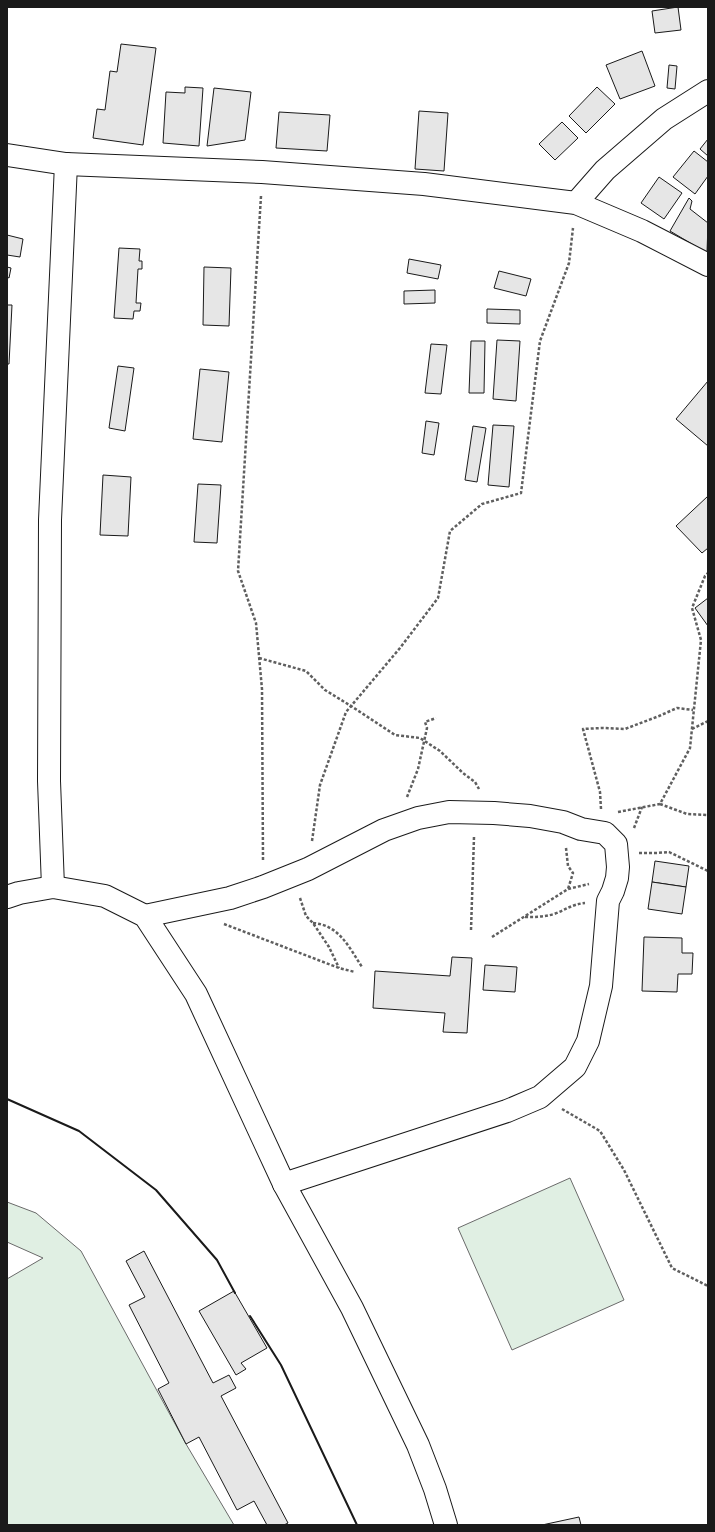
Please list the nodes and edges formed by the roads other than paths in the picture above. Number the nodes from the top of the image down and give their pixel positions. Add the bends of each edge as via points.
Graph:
1 (708, 90) edge
2 (7, 155) edge
3 (66, 164) junction
4 (576, 203) junction
5 (708, 265) edge
6 (53, 887) junction
7 (7, 897) edge
8 (145, 916) junction
9 (284, 1184) junction
10 (446, 1525) edge

1 - 4 street via 664,120 605,170
2 - 3 street
3 - 4 street via 262,172 424,184
3 - 6 street via 50,520 49,781
4 - 5 street via 642,230
6 - 7 street
6 - 8 street via 105,896
8 - 9 street via 196,994
8 - 9 street via 230,898 263,887 300,872 384,830 418,818 449,812 484,812 563,822 581,829 605,833 616,844 617,878 608,901 601,986 588,1041 575,1067 540,1097 507,1111
9 - 10 street via 352,1308 418,1445 436,1489

